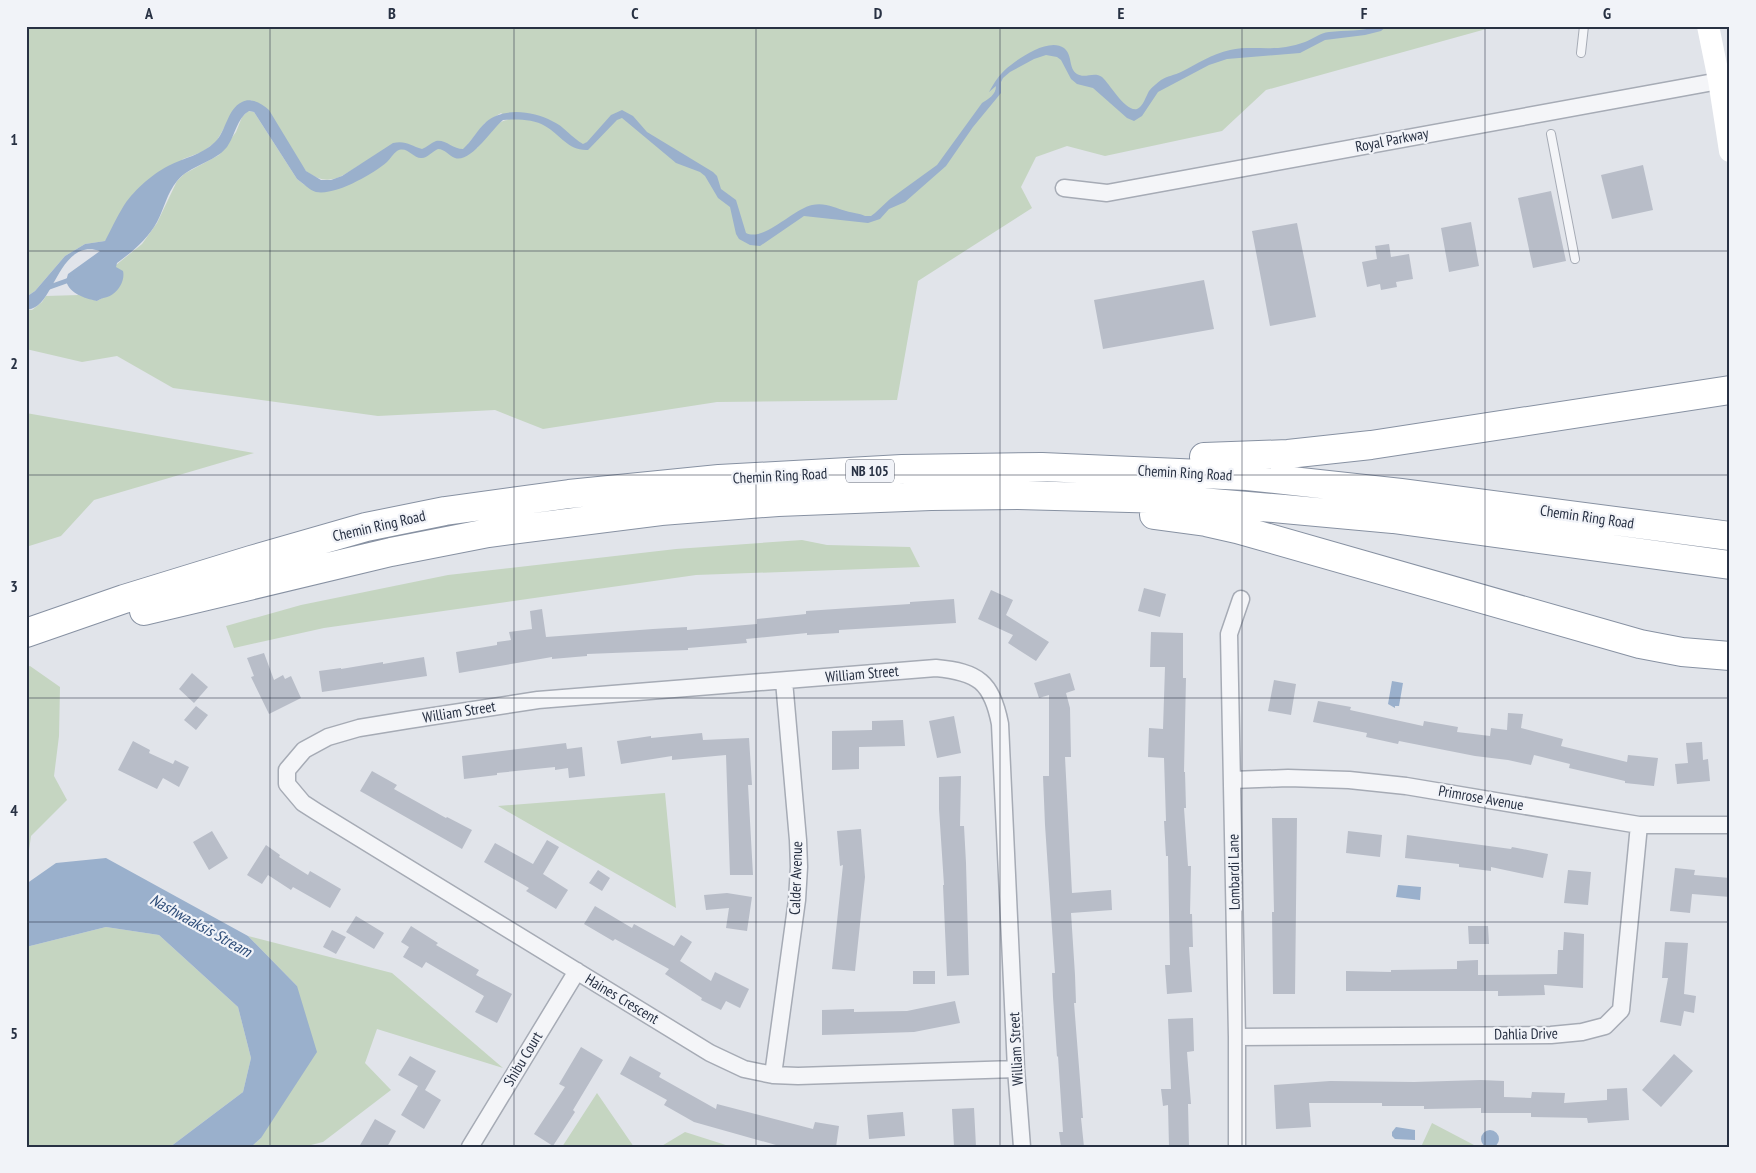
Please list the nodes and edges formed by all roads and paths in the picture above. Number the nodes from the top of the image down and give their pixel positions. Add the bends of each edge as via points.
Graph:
1 (1584, 26) edge
2 (1708, 26) edge
3 (1580, 53) dead end
4 (1724, 79) edge
5 (1551, 134) dead end
6 (1730, 151) edge
7 (1064, 188) dead end
8 (1575, 259) dead end
9 (1730, 390) edge
10 (902, 469) junction
11 (778, 502) junction
12 (1730, 536) edge
13 (1730, 565) edge
14 (1241, 599) dead end
15 (26, 633) edge
16 (26, 640) edge
17 (1730, 656) edge
18 (784, 681) junction
19 (287, 770) joint
20 (1232, 780) junction
21 (1640, 825) junction
22 (1730, 825) edge
23 (576, 971) junction
24 (1237, 1037) junction
25 (1016, 1069) junction
26 (772, 1075) junction
27 (470, 1147) edge
28 (1022, 1147) edge
29 (1237, 1147) edge

1 - 3 lane
2 - 4 main road
4 - 6 main road
4 - 7 street, Royal Parkway via 1107,193
5 - 8 lane
9 - 10 highway via 1370,445 1288,454 1234,457 1025,456
10 - 12 highway, Chemin Ring Road / NB 105 via 1042,467 1247,476
10 - 15 highway, Chemin Ring Road / NB 105 via 719,479 569,494 445,511 366,527 252,560
11 - 13 highway, Chemin Ring Road / NB 105 via 1018,495 1166,499 1394,519
11 - 16 highway, Chemin Ring Road / NB 105 via 661,511 488,533 391,552
11 - 17 highway via 1128,512 1206,522 1640,644
14 - 20 street, Lombardi Lane via 1229,634
18 - 19 street, William Street via 538,700 359,728 316,742 304,750
18 - 25 street, William Street via 936,668 958,670 981,681 996,703 1000,724
18 - 26 street, Calder Avenue via 799,867
19 - 23 street, Haines Crescent via 287,784 303,803
20 - 21 street, Primrose Avenue via 1348,780 1406,786
20 - 24 street, Lombardi Lane
21 - 22 street, Primrose Avenue
21 - 24 street, Dahlia Drive via 1620,1010 1605,1026 1551,1035
23 - 26 street, Haines Crescent via 710,1052 744,1069
23 - 27 street, Shibu Court
24 - 29 street, Lombardi Lane
25 - 26 street, Haines Crescent
25 - 28 street, William Street

